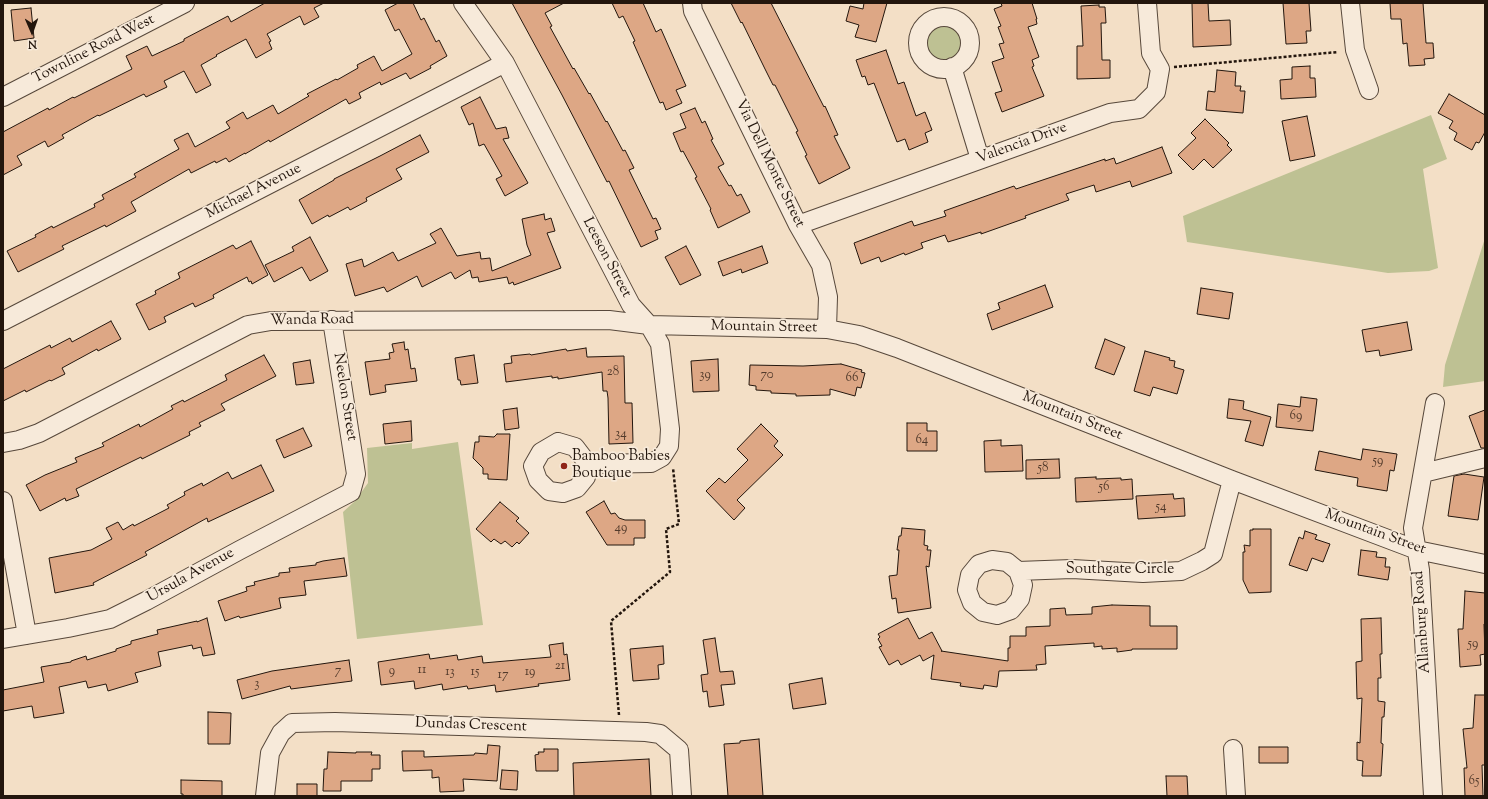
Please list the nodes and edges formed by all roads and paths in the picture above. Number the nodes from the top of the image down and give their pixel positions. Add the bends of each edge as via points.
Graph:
1 (185, 3) edge
2 (463, 3) edge
3 (692, 3) edge
4 (1147, 3) edge
5 (1350, 3) edge
6 (1341, 52) dead end
7 (505, 63) junction
8 (952, 67) dead end
9 (1160, 68) junction
10 (1369, 90) dead end
11 (3, 97) edge
12 (980, 159) junction
13 (798, 225) junction
14 (332, 320) junction
15 (3, 321) edge
16 (649, 325) junction
17 (827, 329) junction
18 (1435, 403) dead end
19 (3, 443) edge
20 (670, 446) junction
21 (1485, 458) edge
22 (588, 464) dead end
23 (1423, 473) junction
24 (356, 474) joint
25 (1232, 480) junction
26 (3, 501) edge
27 (1417, 550) junction
28 (1485, 564) edge
29 (1018, 572) dead end
30 (27, 635) junction
31 (3, 639) edge
32 (620, 731) junction
33 (1234, 749) dead end
34 (265, 796) edge
35 (682, 796) edge
36 (1236, 796) edge
37 (1433, 796) edge

1 - 11 street, Townline Road West
2 - 7 street, Leeson Street
3 - 13 street, Via Dell Monte Street via 693,10
4 - 9 street via 1151,53
5 - 10 street via 1355,50
6 - 9 path
7 - 15 street, Michael Avenue
7 - 16 street, Leeson Street via 631,305
8 - 12 street
9 - 12 street, Valencia Drive via 1156,92 1139,109 1110,112
12 - 13 street, Valencia Drive
13 - 17 street, Via Dell Monte Street via 821,265 828,297
14 - 16 street, Wanda Road via 609,320
14 - 19 street, Wanda Road via 271,321 248,325 39,433
14 - 24 street, Neelon Street
16 - 17 street, Mountain Street
16 - 20 street, Leeson Street via 660,344
17 - 25 street, Mountain Street via 859,335 897,348
18 - 23 street, Allanburg Road
20 - 22 street via 662,457 651,463
20 - 32 path via 678,524 666,529 670,572 611,621
21 - 23 street
23 - 27 street, Allanburg Road via 1413,528
24 - 30 street, Ursula Avenue via 351,492 110,619
25 - 27 street, Mountain Street
25 - 29 street, Southgate Circle via 1213,554 1181,571 1143,574 1072,569
26 - 30 street
27 - 28 street, Mountain Street
27 - 37 street, Allanburg Road
30 - 31 street, Ursula Avenue
32 - 34 street, Dundas Crescent via 334,722 292,723 281,733 270,753
32 - 35 street, Dundas Crescent via 660,734 679,750
33 - 36 street

